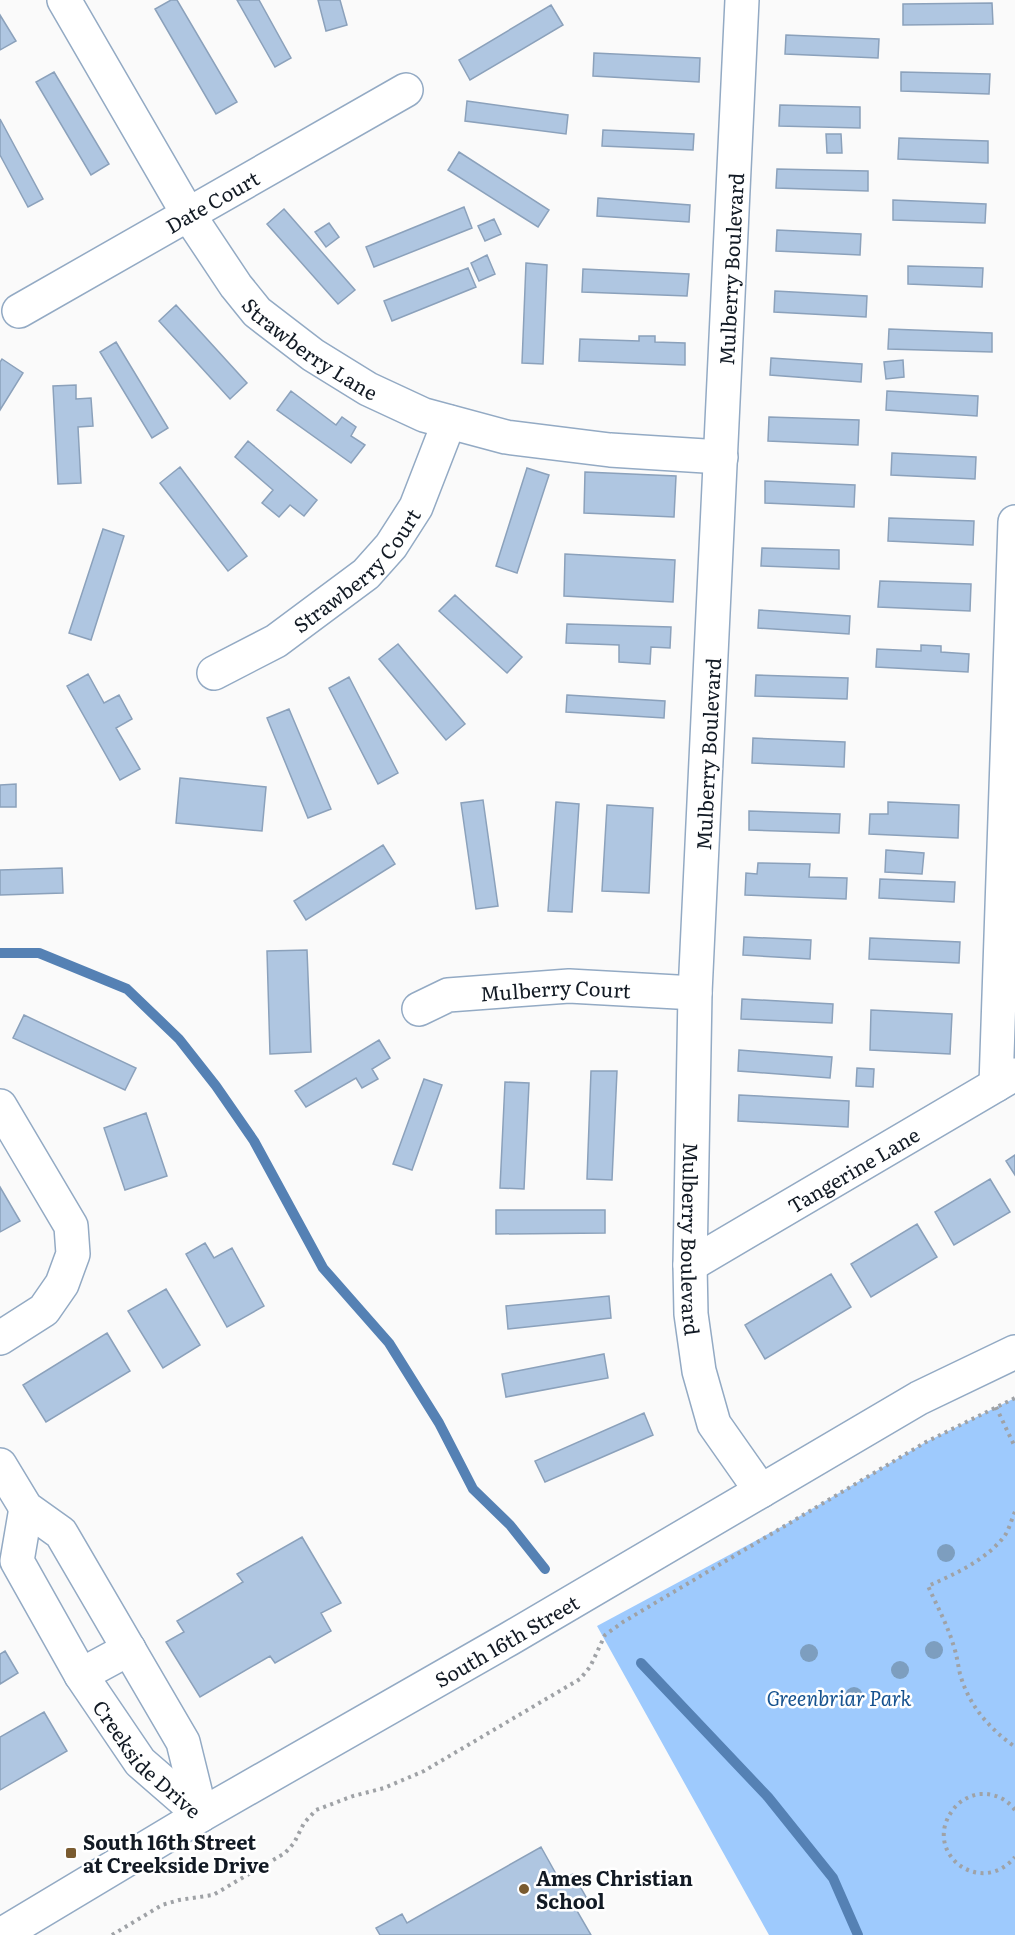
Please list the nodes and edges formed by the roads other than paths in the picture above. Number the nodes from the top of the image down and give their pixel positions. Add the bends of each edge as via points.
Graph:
1 (64, 0) edge
2 (742, 0) edge
3 (405, 90) dead end
4 (189, 214) junction
5 (19, 311) dead end
6 (448, 422) junction
7 (721, 457) junction
8 (1015, 522) edge
9 (214, 673) dead end
10 (695, 993) junction
11 (419, 1009) dead end
12 (1005, 1079) edge
13 (0, 1106) edge
14 (690, 1264) junction
15 (0, 1338) edge
16 (1015, 1352) edge
17 (0, 1465) edge
18 (761, 1491) junction
19 (26, 1508) junction
20 (129, 1648) junction
21 (81, 1675) junction
22 (201, 1815) junction
23 (1, 1935) edge

1 - 4 street, Strawberry Lane
2 - 7 street, Mulberry Boulevard
3 - 4 street, Date Court
4 - 5 street, Date Court
4 - 6 street, Strawberry Lane via 257,312 368,389
6 - 7 street, Strawberry Lane via 529,440
6 - 9 street, Strawberry Court via 416,507 391,546 366,574 276,641
7 - 10 street, Mulberry Boulevard
8 - 12 street
10 - 11 street, Mulberry Court via 568,986 448,994
10 - 14 street, Mulberry Boulevard
12 - 14 street, Tangerine Lane
13 - 15 street via 71,1226 73,1254 62,1284 44,1310
14 - 18 street, Mulberry Boulevard via 691,1314 699,1371 714,1424
16 - 18 street, South 16th Street via 919,1398
17 - 19 street, Creekside Drive
18 - 22 street, South 16th Street
19 - 20 street, Creekside Drive via 61,1533
19 - 21 street, Creekside Drive via 17,1561
20 - 21 street
20 - 22 street, Creekside Drive via 183,1742
21 - 22 street, Creekside Drive via 140,1762
22 - 23 street, South 16th Street

